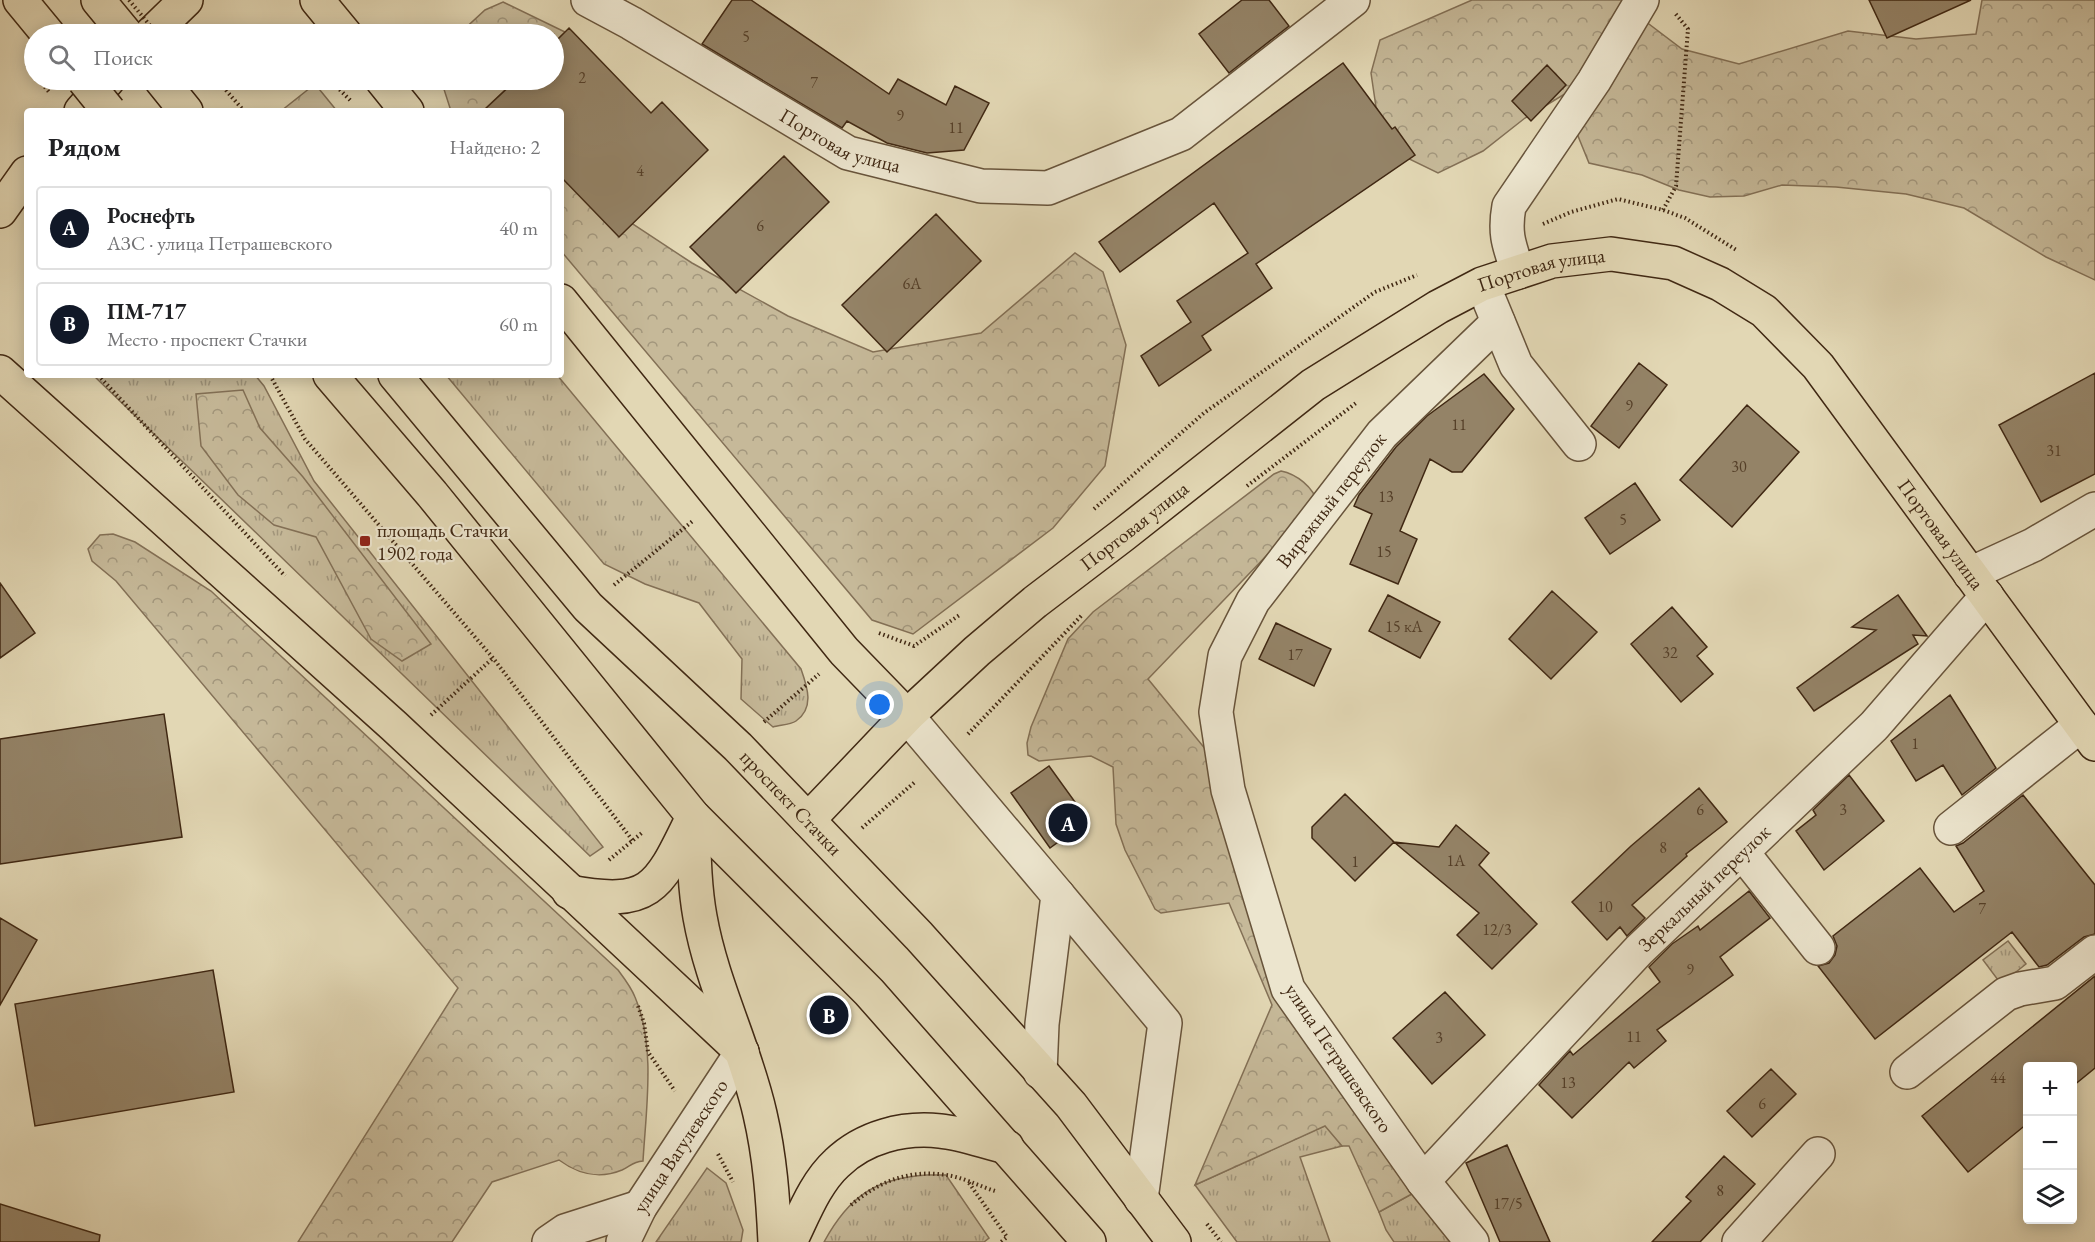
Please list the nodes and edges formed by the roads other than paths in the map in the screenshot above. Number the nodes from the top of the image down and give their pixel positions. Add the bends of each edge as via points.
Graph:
1 (20, 0) edge
2 (98, 0) edge
3 (186, 0) edge
4 (317, 0) edge
5 (588, 0) edge
6 (1353, 0) edge
7 (1656, 4) edge
8 (40, 24) edge
9 (118, 24) edge
10 (161, 24) edge
11 (337, 24) edge
12 (92, 90) edge
13 (99, 90) edge
14 (169, 90) edge
15 (390, 90) edge
16 (84, 108) edge
17 (107, 108) edge
18 (184, 108) edge
19 (405, 108) edge
20 (24, 177) edge
21 (0, 211) edge
22 (1518, 272) junction
23 (1482, 284) junction
24 (564, 305) edge
25 (1498, 322) junction
26 (0, 372) edge
27 (333, 378) edge
28 (397, 378) edge
29 (1579, 444) dead end
30 (2095, 509) edge
31 (1978, 585) junction
32 (1216, 712) joint
33 (907, 716) junction
34 (2088, 734) edge
35 (693, 816) junction
36 (808, 820) junction
37 (1951, 828) dead end
38 (1742, 852) junction
39 (569, 892) junction
40 (1058, 895) junction
41 (1818, 948) dead end
42 (2095, 952) edge
43 (742, 1052) junction
44 (1040, 1072) junction
45 (1907, 1072) dead end
46 (1007, 1147) junction
47 (1818, 1154) dead end
48 (1423, 1181) junction
49 (1141, 1198) junction
50 (640, 1207) junction
51 (549, 1242) edge
52 (623, 1242) edge
53 (775, 1242) edge
54 (790, 1242) edge
55 (1089, 1242) edge
56 (1174, 1242) edge
57 (1472, 1242) edge
58 (1739, 1242) edge

1 - 8 main road
2 - 9 main road
3 - 10 main road
4 - 11 main road
5 - 6 street, Портовая улица via 848,153 981,186 1048,188 1181,134
7 - 22 street via 1594,81 1509,206 1507,240
12 - 17 main road, bridge
13 - 16 main road
14 - 18 main road
15 - 19 main road
20 - 21 main road
22 - 23 main road, Портовая улица
22 - 31 main road, Портовая улица via 1552,261 1611,254 1672,263 1720,284 1764,311 1818,366
23 - 25 street
23 - 33 main road, Портовая улица via 1313,384 1035,602
24 - 33 main road via 844,651
25 - 29 street via 1516,365
25 - 32 street, Виражный переулок via 1382,434 1253,601 1225,656
26 - 39 main road via 394,726
27 - 35 main road via 432,494
28 - 36 main road, проспект Стачки via 588,607 738,747
30 - 31 street via 2033,545
31 - 34 main road, Портовая улица
31 - 38 street, Зеркальный переулок via 1874,726
32 - 48 street, улица Петрашевского via 1228,790 1288,989
33 - 36 main road, Портовая улица
33 - 40 street
34 - 37 street
35 - 39 main road via 663,875 650,888 615,898
35 - 43 main road via 700,916
35 - 46 main road via 869,992
36 - 44 main road, проспект Стачки via 920,936
38 - 41 street
38 - 48 street, Зеркальный переулок via 1639,950
39 - 43 main road
40 - 44 street
40 - 49 street via 1164,1023
42 - 45 street via 2055,982 2006,994
43 - 50 street, улица Вагулевского
43 - 53 main road via 770,1166
44 - 49 main road, проспект Стачки via 1071,1105
46 - 54 main road via 940,1131 905,1131 870,1140 836,1163
46 - 55 main road
47 - 58 street
48 - 57 street, улица Петрашевского
49 - 56 main road, проспект Стачки
50 - 51 street via 565,1231
50 - 52 street, улица Вагулевского

